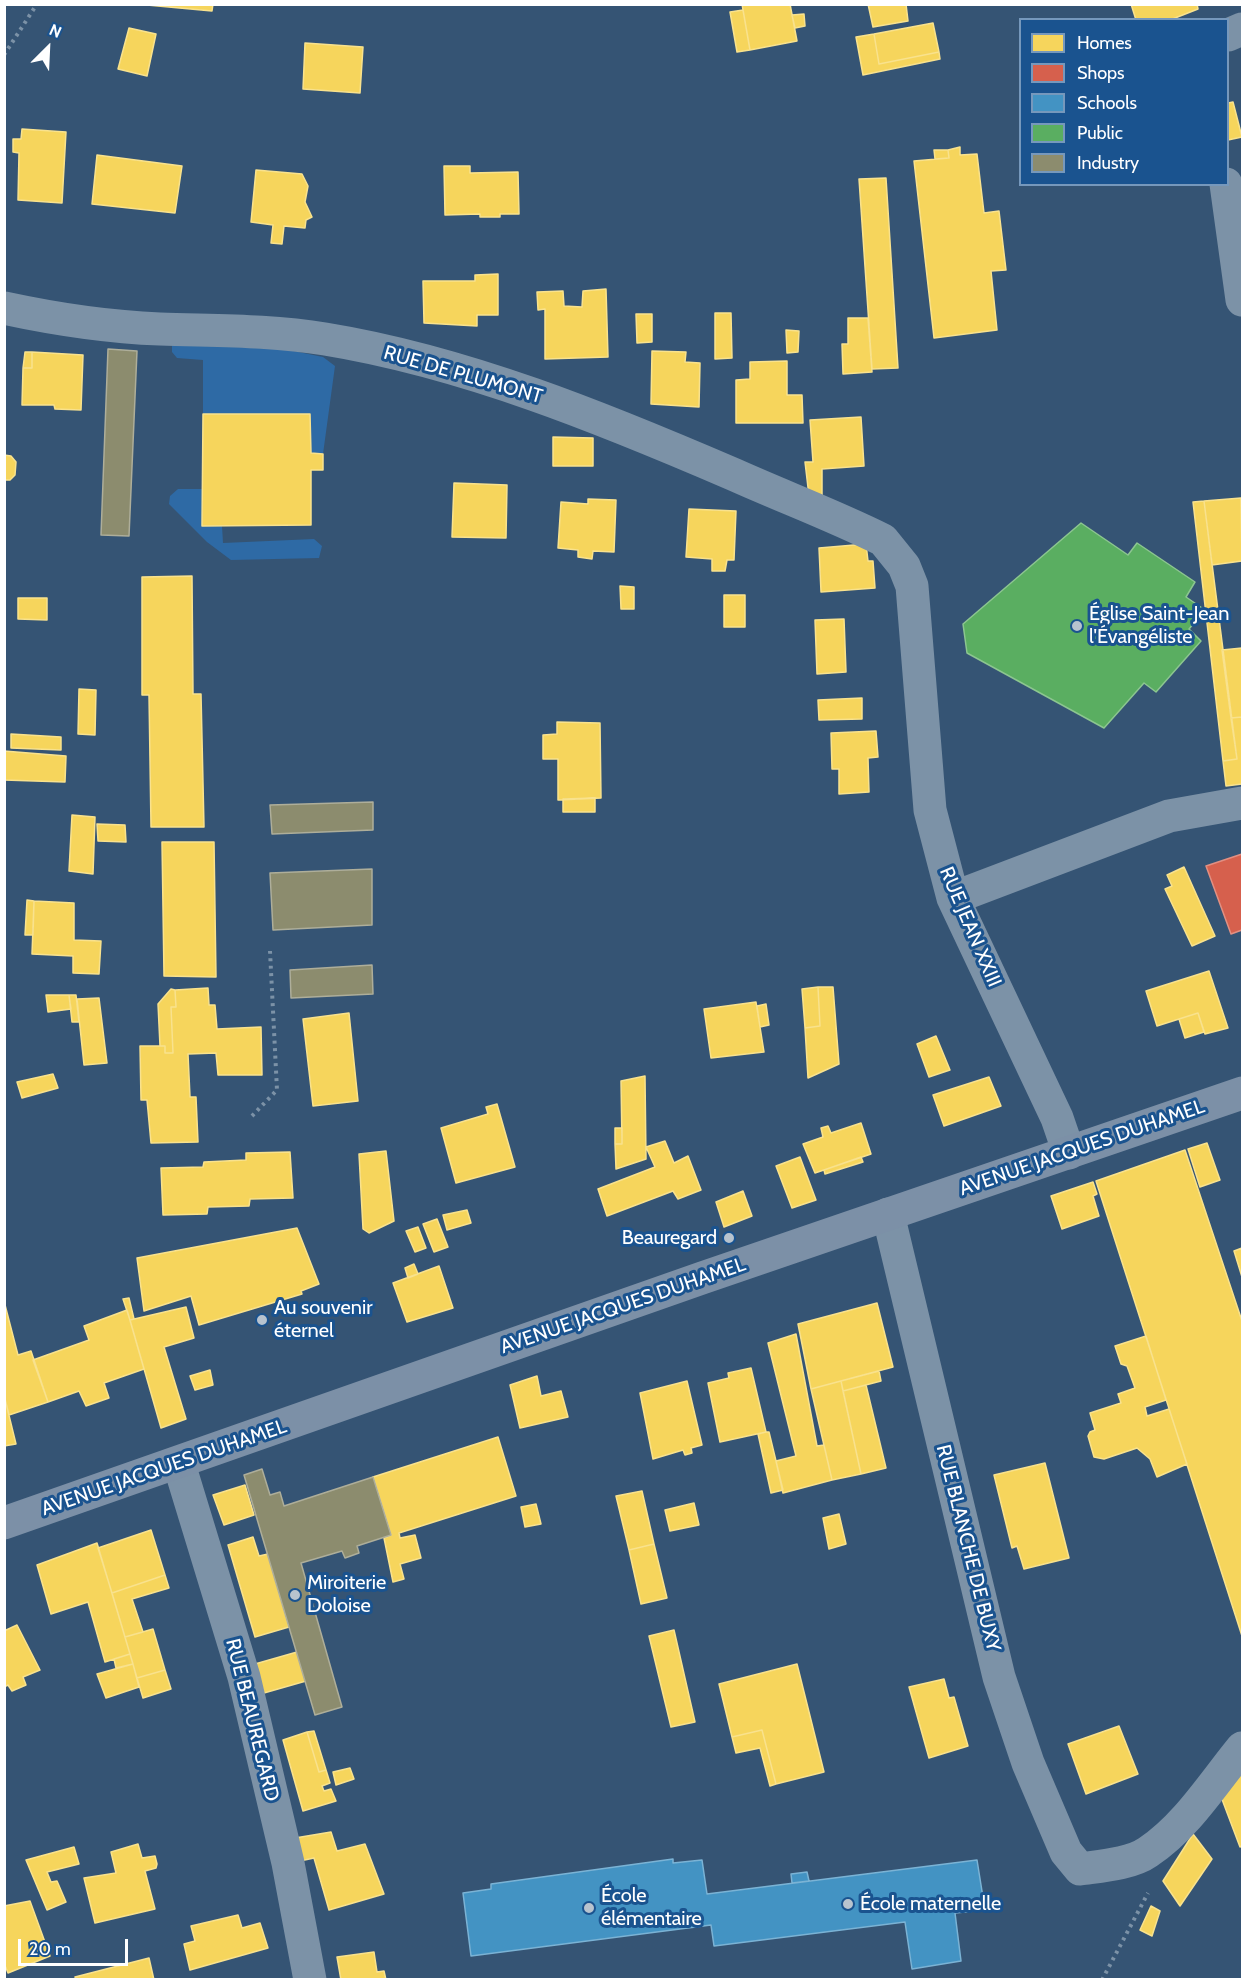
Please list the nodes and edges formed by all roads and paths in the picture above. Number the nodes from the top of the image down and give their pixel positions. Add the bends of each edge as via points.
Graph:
1 (37, 4) edge
2 (4, 55) edge
3 (1226, 186) edge
4 (1242, 300) edge
5 (4, 308) edge
6 (893, 549) joint
7 (1242, 803) edge
8 (953, 898) junction
9 (270, 951) dead end
10 (1242, 1093) edge
11 (252, 1116) dead end
12 (1069, 1153) junction
13 (888, 1214) junction
14 (179, 1464) junction
15 (4, 1523) edge
16 (1242, 1748) edge
17 (1147, 1853) junction
18 (310, 1980) edge
19 (1102, 1980) edge

1 - 2 path
3 - 4 street
5 - 6 street, RUE DE PLUMONT via 54,318 158,329 238,329 358,345 532,395 627,428 871,534
6 - 8 street, RUE JEAN XXIII via 912,586 930,810
7 - 8 street via 1169,816
8 - 12 street, RUE JEAN XXIII via 1057,1118
9 - 11 path via 277,1090
10 - 12 main road, AVENUE JACQUES DUHAMEL
12 - 13 main road, AVENUE JACQUES DUHAMEL
13 - 14 main road, AVENUE JACQUES DUHAMEL
13 - 17 street, RUE BLANCHE DE BUXY via 999,1677 1028,1762 1066,1852 1080,1869 1112,1865
14 - 15 main road, AVENUE JACQUES DUHAMEL
14 - 18 street, RUE BEAUREGARD via 244,1677 288,1863
16 - 17 street via 1179,1825
17 - 19 path via 1160,1871

